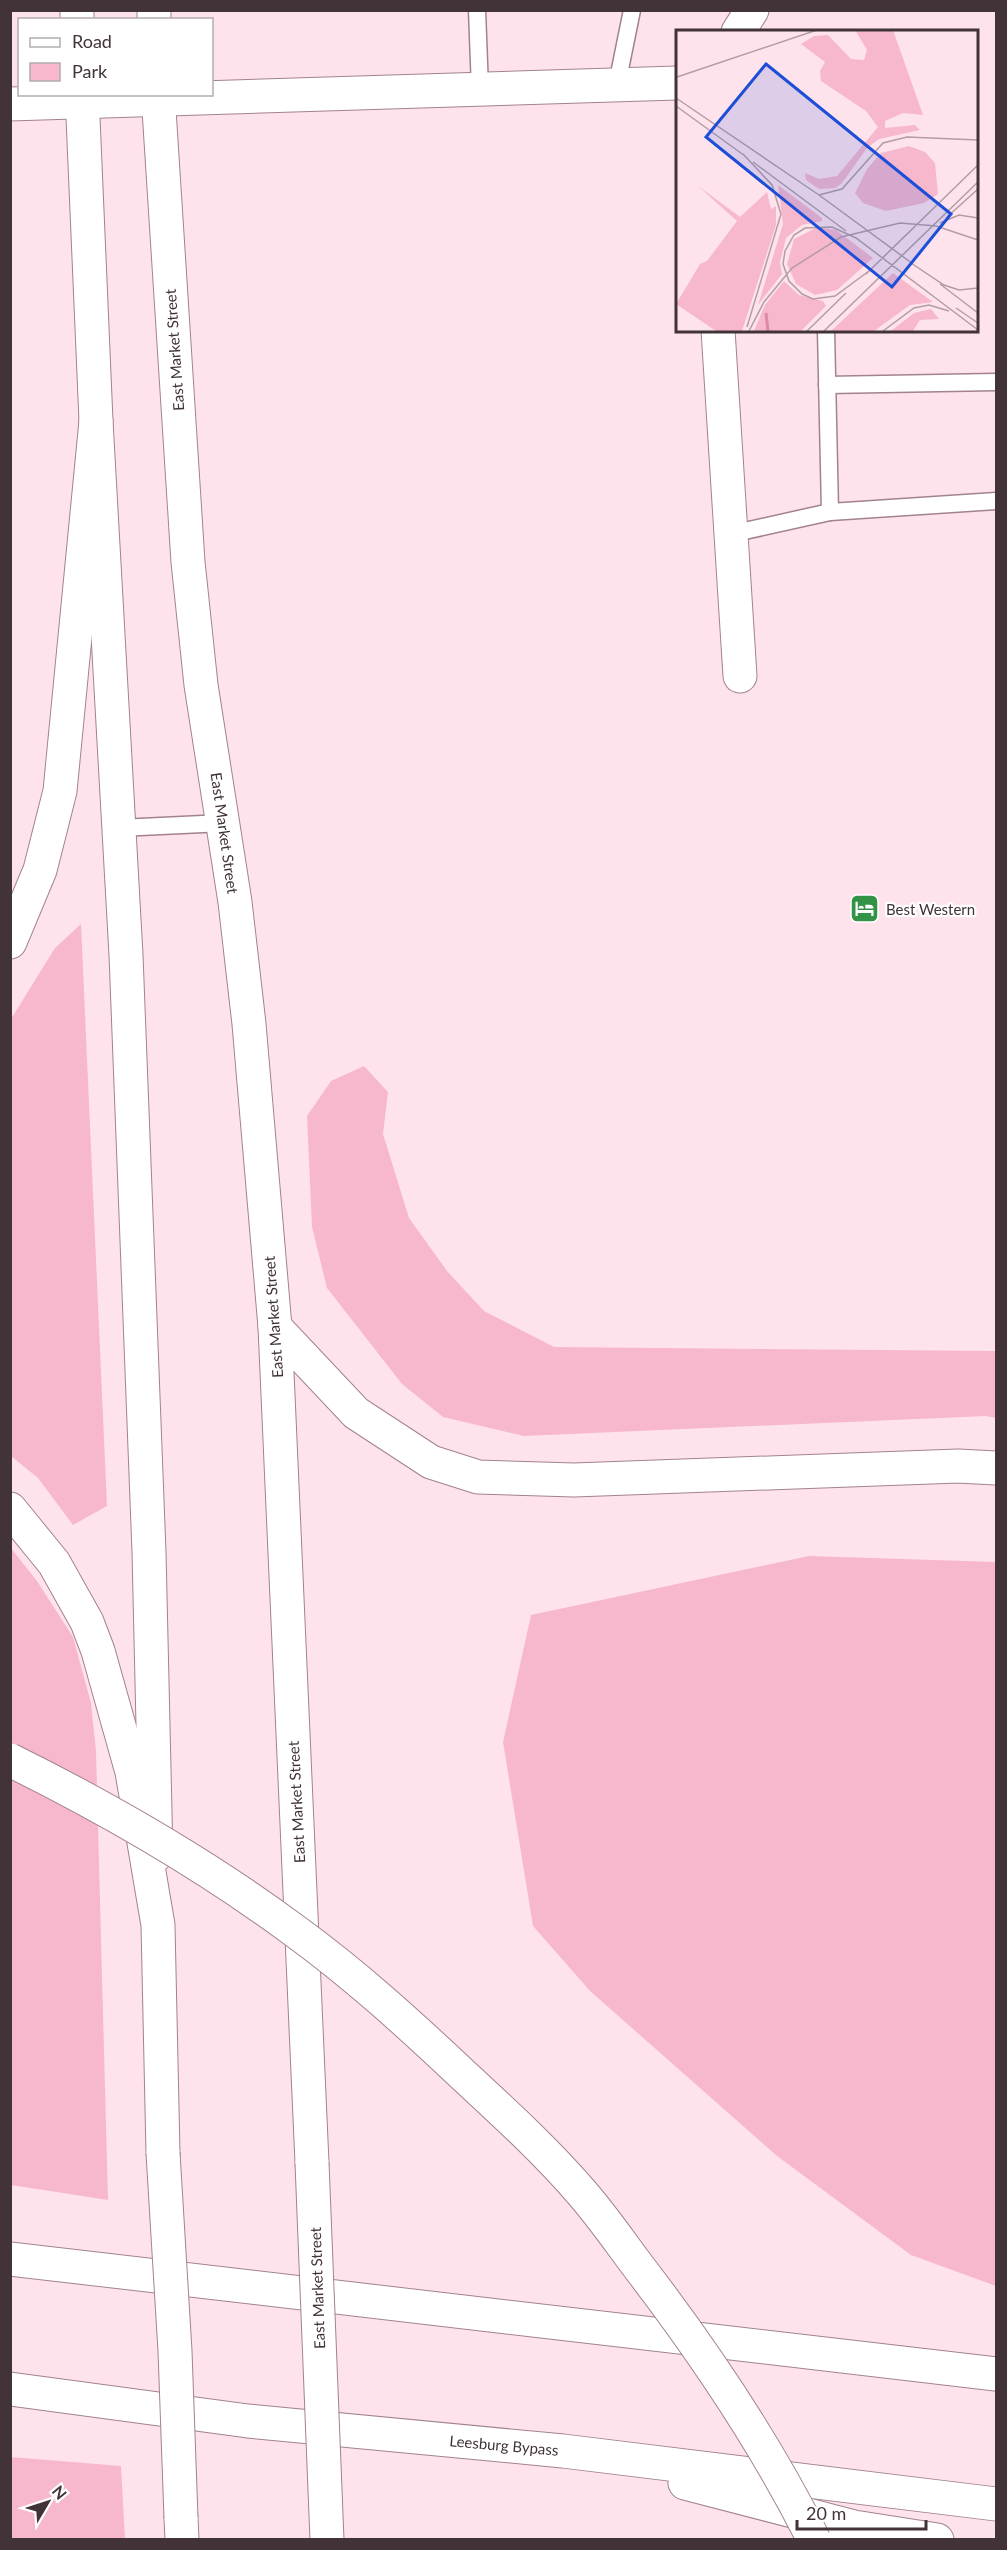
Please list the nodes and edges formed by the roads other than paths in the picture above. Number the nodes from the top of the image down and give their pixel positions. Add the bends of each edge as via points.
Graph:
1 (477, 10) edge
2 (632, 10) edge
3 (752, 10) edge
4 (739, 30) edge
5 (676, 82) edge
6 (617, 84) junction
7 (480, 88) junction
8 (213, 95) edge
9 (194, 96) edge
10 (158, 97) edge
11 (82, 98) edge
12 (10, 104) edge
13 (718, 332) edge
14 (826, 332) edge
15 (996, 382) edge
16 (827, 385) junction
17 (96, 421) junction
18 (996, 501) edge
19 (830, 512) junction
20 (731, 534) junction
21 (740, 676) dead end
22 (224, 823) junction
23 (119, 828) junction
24 (10, 942) edge
25 (275, 1327) junction
26 (996, 1468) edge
27 (10, 1509) edge
28 (10, 1760) edge
29 (158, 1925) junction
30 (10, 2259) edge
31 (996, 2374) edge
32 (10, 2389) edge
33 (563, 2451) junction
34 (996, 2504) edge
35 (182, 2529) edge
36 (866, 2533) edge
37 (327, 2540) edge
38 (814, 2540) edge
39 (937, 2540) edge

1 - 7 lane
2 - 6 lane
3 - 4 main road
5 - 6 main road
6 - 7 main road
7 - 8 main road
9 - 10 main road
10 - 11 main road
10 - 22 main road, East Market Street via 188,562 201,685
11 - 12 main road
11 - 17 main road
13 - 20 main road
14 - 16 lane
15 - 16 lane
16 - 19 lane
17 - 23 main road
17 - 24 main road via 60,791 40,870
18 - 19 lane
19 - 20 lane
20 - 21 main road
22 - 23 lane
22 - 25 main road, East Market Street via 249,1024
23 - 29 main road via 148,1552
25 - 26 main road via 356,1413 431,1462 478,1477 574,1480 958,1466
25 - 37 main road, East Market Street, bridge
27 - 29 main road via 54,1563 87,1622 98,1651 132,1772
28 - 38 main road, bridge via 73,1791 184,1856 295,1930 392,2008 505,2114 583,2194 668,2306 739,2408
29 - 35 main road, bridge via 164,2152
30 - 31 main road
32 - 33 main road, Leesburg Bypass via 248,2421
33 - 34 main road, Leesburg Bypass
33 - 36 main road
36 - 39 main road

